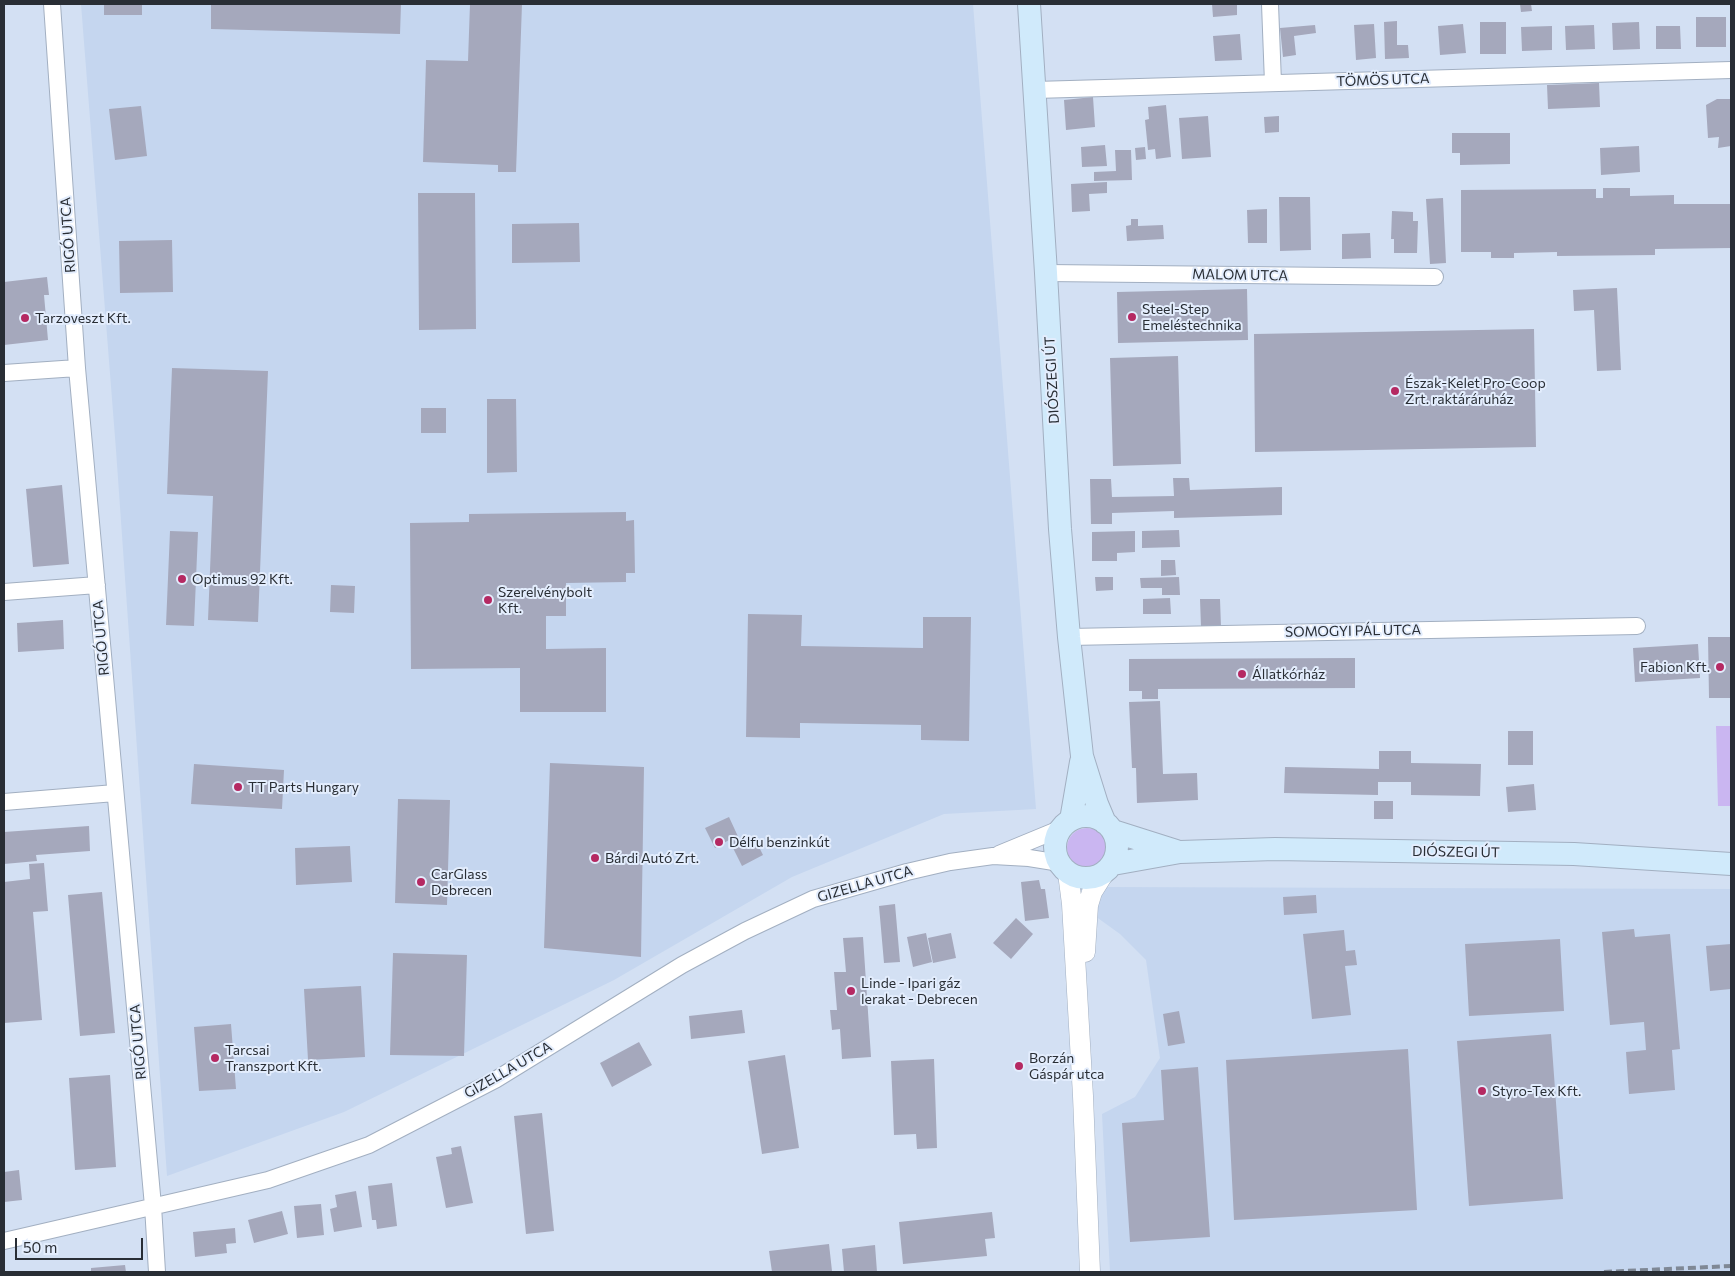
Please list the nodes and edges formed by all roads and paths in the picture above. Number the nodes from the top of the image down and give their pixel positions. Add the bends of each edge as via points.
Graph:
1 (52, 4) edge
2 (1029, 4) edge
3 (1270, 4) edge
4 (1731, 70) edge
5 (1273, 83) junction
6 (1035, 90) junction
7 (1046, 273) junction
8 (1435, 277) dead end
9 (77, 368) junction
10 (4, 373) edge
11 (96, 585) junction
12 (4, 592) edge
13 (1637, 626) dead end
14 (1069, 637) junction
15 (1082, 756) junction
16 (115, 793) junction
17 (4, 802) edge
18 (1067, 824) junction
19 (1109, 827) junction
20 (1180, 852) junction
21 (993, 856) junction
22 (1731, 864) edge
23 (1064, 868) junction
24 (1108, 868) junction
25 (1080, 1059) junction
26 (153, 1206) junction
27 (4, 1240) edge
28 (157, 1272) edge
29 (1090, 1272) edge

1 - 9 street, RIGÓ UTCA
2 - 6 main road, DIÓSZEGI ÚT
3 - 5 street
4 - 5 street, TÖMÖS UTCA
5 - 6 street, TÖMÖS UTCA
6 - 7 main road, DIÓSZEGI ÚT
7 - 8 street, MALOM UTCA
7 - 14 main road, DIÓSZEGI ÚT
9 - 10 street
9 - 11 street, RIGÓ UTCA
11 - 12 street
11 - 16 street, RIGÓ UTCA
13 - 14 street, SOMOGYI PÁL UTCA
14 - 15 main road, DIÓSZEGI ÚT
15 - 18 main road, DIÓSZEGI ÚT
15 - 19 main road, DIÓSZEGI ÚT via 1097,804
16 - 17 street
16 - 26 street, RIGÓ UTCA
18 - 19 main road via 1083,817 1095,818
18 - 21 street, GIZELLA UTCA
18 - 23 main road via 1057,839 1056,851
19 - 20 main road, DIÓSZEGI ÚT
19 - 24 main road via 1117,842 1117,853
20 - 22 main road, DIÓSZEGI ÚT via 1275,849 1564,854
20 - 24 main road, DIÓSZEGI ÚT
21 - 23 street, GIZELLA UTCA via 1029,858
21 - 26 street, GIZELLA UTCA via 907,872 813,899 682,965 495,1080 369,1145 268,1180
23 - 24 main road via 1080,878 1092,878
23 - 25 street via 1072,904
24 - 25 street via 1088,904
25 - 29 street
26 - 27 street, GIZELLA UTCA
26 - 28 street, RIGÓ UTCA

